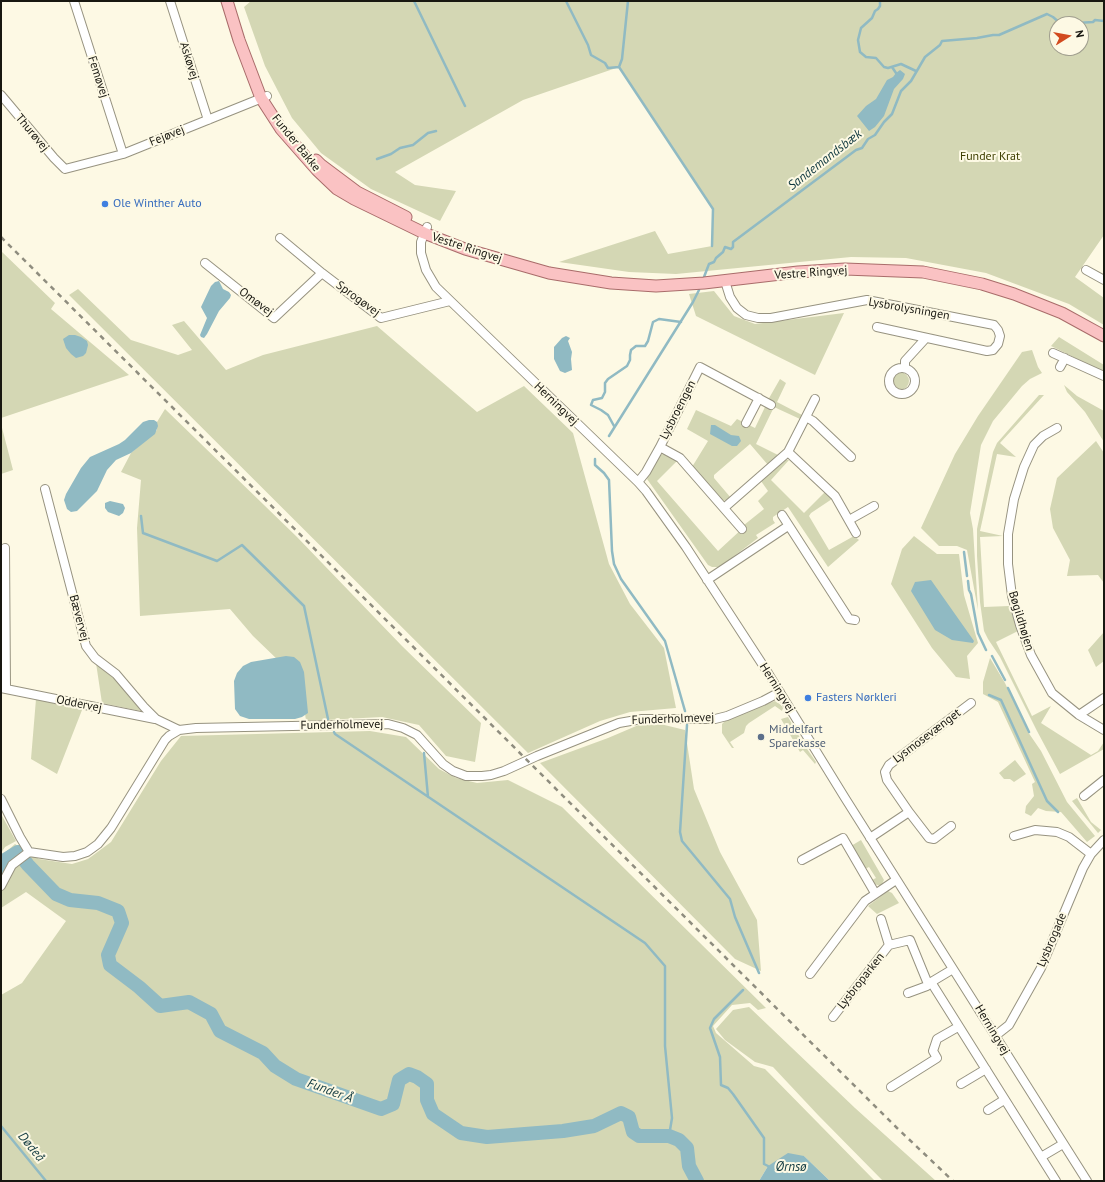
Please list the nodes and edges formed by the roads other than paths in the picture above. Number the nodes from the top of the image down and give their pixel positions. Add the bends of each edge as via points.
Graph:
1 (74, 1) edge
2 (170, 1) edge
3 (227, 1) edge
4 (234, 1) edge
5 (1, 96) edge
6 (264, 97) junction
7 (208, 120) junction
8 (123, 154) junction
9 (65, 169) joint
10 (425, 230) junction
11 (280, 238) dead end
12 (205, 263) dead end
13 (1086, 270) dead end
14 (322, 272) junction
15 (1104, 280) edge
16 (725, 281) junction
17 (450, 301) junction
18 (877, 327) dead end
19 (1104, 336) edge
20 (926, 338) junction
21 (1053, 353) dead end
22 (1065, 358) junction
23 (1060, 367) dead end
24 (905, 368) dead end
25 (1104, 376) edge
26 (759, 398) junction
27 (815, 399) dead end
28 (771, 405) dead end
29 (806, 417) junction
30 (746, 423) dead end
31 (1057, 428) dead end
32 (660, 447) junction
33 (788, 452) junction
34 (851, 457) dead end
35 (638, 482) junction
36 (45, 489) dead end
37 (874, 506) dead end
38 (724, 508) junction
39 (782, 516) dead end
40 (849, 520) junction
41 (788, 526) junction
42 (742, 529) dead end
43 (856, 533) dead end
44 (5, 548) dead end
45 (707, 580) junction
46 (855, 620) dead end
47 (4, 689) edge
48 (780, 692) junction
49 (1104, 698) edge
50 (971, 703) dead end
51 (1079, 715) junction
52 (156, 719) junction
53 (179, 730) junction
54 (1104, 730) edge
55 (1104, 780) edge
56 (1084, 796) dead end
57 (1, 800) edge
58 (909, 812) junction
59 (951, 826) dead end
60 (1014, 836) dead end
61 (870, 838) junction
62 (1104, 840) edge
63 (30, 852) junction
64 (1091, 854) junction
65 (802, 860) dead end
66 (896, 880) junction
67 (1, 886) edge
68 (875, 893) junction
69 (881, 919) dead end
70 (889, 945) junction
71 (953, 969) junction
72 (810, 974) dead end
73 (930, 983) junction
74 (908, 993) dead end
75 (833, 1017) dead end
76 (958, 1027) junction
77 (996, 1036) junction
78 (986, 1069) junction
79 (961, 1084) dead end
80 (891, 1087) dead end
81 (1004, 1100) junction
82 (988, 1110) dead end
83 (1063, 1144) junction
84 (1042, 1157) junction
85 (1056, 1181) edge
86 (1087, 1181) edge

1 - 8 street, Femøvej
2 - 7 street, Askøvej
3 - 6 main road, Funder Bakke via 239,40
4 - 6 main road, Funder Bakke
5 - 9 street, Thurøvej
6 - 7 street, Fejøvej
6 - 10 main road, Funder Bakke via 321,165 357,192
7 - 8 street, Fejøvej
8 - 9 street, Fejøvej
10 - 16 main road, Vestre Ringvej via 469,243 509,262 611,283 656,286
10 - 17 street, Herningvej via 421,242 423,262 436,287
11 - 14 street, Sprogøvej
12 - 14 street, Omøvej via 274,318
13 - 15 street
14 - 17 street, Sprogøvej via 381,318
16 - 19 main road, Vestre Ringvej via 844,269 923,272 982,284 1014,294 1062,313
16 - 20 street, Lysbrolysningen via 736,308 746,315 758,318 771,318 867,300 994,325 1000,336 993,350 987,351
17 - 35 street, Herningvej
18 - 20 street, Lysbrolysningen
20 - 24 street via 905,361
21 - 22 street
22 - 23 street
22 - 25 street
26 - 28 street, Lysbroengen
26 - 30 street
26 - 32 street, Lysbroengen via 700,368
27 - 29 street
29 - 33 street
29 - 34 street
31 - 51 street, Bøgildhøjen via 1034,445 1024,467 1014,499 1008,534 1008,564 1012,596 1031,655 1052,693
32 - 35 street, Lysbroengen
32 - 38 street, Lysbroengen via 680,458
33 - 38 street
33 - 40 street via 835,496
35 - 45 street, Herningvej via 682,541
36 - 52 street, Bævervej via 86,646 95,658 116,674
37 - 40 street
38 - 42 street, Lysbroengen
39 - 41 street
40 - 43 street
41 - 45 street
41 - 46 street via 850,619
44 - 47 street
45 - 48 street, Herningvej
47 - 52 street, Oddervej
48 - 53 street, Funderholmevej via 727,716 642,719 619,723 491,776 466,776 453,771 443,764 417,735 388,724
48 - 61 street, Herningvej
49 - 51 street
50 - 58 street, Lysmosevænget via 888,766 885,772 887,780
51 - 54 street, Bøgildhøjen
52 - 53 street, Bævervej
53 - 63 street via 165,740 111,828 98,844 87,852 63,857
55 - 56 street
57 - 63 street
58 - 59 street, Lysmosevænget via 929,838 934,839
58 - 61 street
60 - 64 street via 1035,830 1057,832 1069,837
61 - 66 street, Herningvej
62 - 64 street, Lysbrogade
63 - 67 street via 12,865
64 - 77 street, Lysbrogade via 1041,968 1009,1025
65 - 68 street via 843,838
66 - 68 street
66 - 71 street, Herningvej
68 - 72 street via 865,901
69 - 70 street, Lysbroparken
70 - 73 street, Lysbroparken via 910,940
70 - 75 street, Lysbroparken
71 - 73 street
71 - 77 street, Herningvej
73 - 74 street
73 - 76 street, Lysbroparken
76 - 78 street, Lysbroparken
76 - 80 street via 937,1039 933,1050 937,1058
77 - 83 street, Herningvej
78 - 79 street
78 - 81 street, Lysbroparken
81 - 82 street
81 - 84 street, Lysbroparken
83 - 84 street
83 - 86 street, Herningvej
84 - 85 street, Lysbroparken

